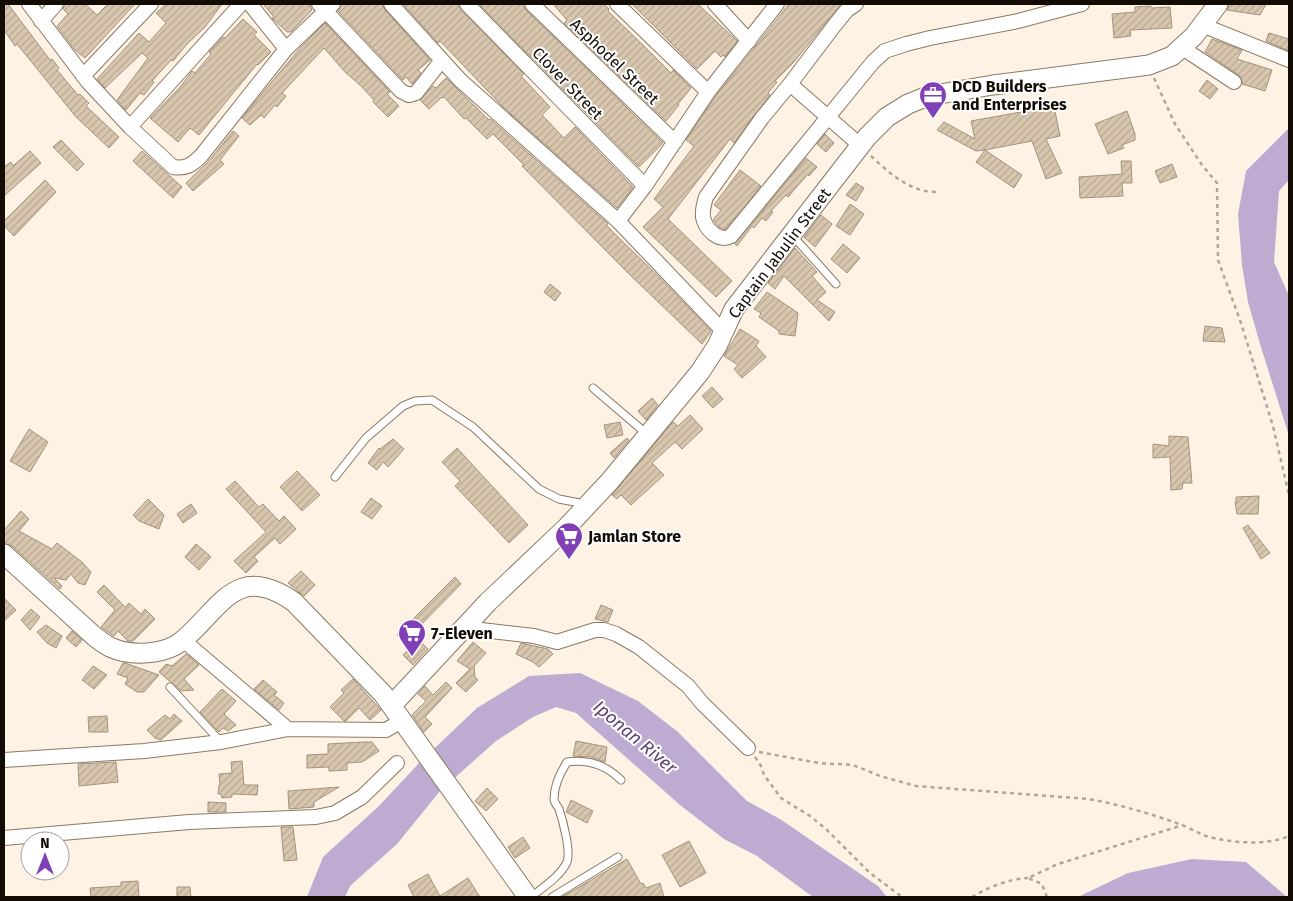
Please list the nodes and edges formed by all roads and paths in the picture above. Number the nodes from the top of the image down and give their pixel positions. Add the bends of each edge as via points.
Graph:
1 (29, 4) edge
2 (56, 4) edge
3 (151, 4) edge
4 (241, 4) edge
5 (250, 4) edge
6 (391, 4) edge
7 (467, 4) edge
8 (532, 4) edge
9 (617, 4) edge
10 (715, 4) edge
11 (777, 4) edge
12 (856, 4) edge
13 (1082, 4) edge
14 (1218, 4) edge
15 (326, 6) edge
16 (41, 21) junction
17 (1202, 25) junction
18 (749, 41) junction
19 (1182, 47) junction
20 (286, 49) junction
21 (442, 60) junction
22 (1289, 60) edge
23 (1149, 65) junction
24 (83, 76) junction
25 (1234, 82) dead end
26 (790, 84) junction
27 (708, 92) junction
28 (828, 116) junction
29 (130, 127) junction
30 (675, 142) junction
31 (861, 146) junction
32 (645, 186) junction
33 (936, 192) dead end
34 (618, 221) junction
35 (792, 234) junction
36 (836, 284) dead end
37 (723, 331) junction
38 (593, 388) dead end
39 (648, 435) junction
40 (335, 477) dead end
41 (1289, 495) edge
42 (588, 505) junction
43 (4, 554) edge
44 (464, 628) junction
45 (183, 640) junction
46 (170, 688) dead end
47 (392, 705) junction
48 (407, 727) junction
49 (288, 729) junction
50 (221, 742) junction
51 (748, 748) junction
52 (4, 760) edge
53 (397, 763) dead end
54 (621, 780) dead end
55 (1183, 825) junction
56 (1289, 836) edge
57 (4, 838) edge
58 (618, 857) dead end
59 (1028, 878) junction
60 (529, 897) edge
61 (552, 897) edge
62 (902, 897) edge
63 (972, 897) edge
64 (1047, 897) edge

1 - 16 street
2 - 16 street
3 - 24 street
4 - 29 street
5 - 20 street
6 - 21 street
7 - 32 street, Clover Street
8 - 30 street, Asphodel Street
9 - 27 street
10 - 18 street
11 - 18 street
12 - 26 street via 834,26
13 - 28 street via 1018,21 930,38 885,52
14 - 17 street, Captain Jabulin Street
15 - 20 street
15 - 21 street via 400,91 416,94
16 - 24 street
17 - 19 street, Captain Jabulin Street
17 - 22 street
18 - 27 street
19 - 23 street, Captain Jabulin Street via 1172,56
19 - 25 street
20 - 29 street via 192,164 183,168 173,167
21 - 34 street via 460,80
23 - 31 street, Captain Jabulin Street via 928,96 887,117
23 - 41 path via 1175,124 1217,183 1218,260 1273,426
24 - 29 street
26 - 28 street
26 - 28 street via 706,197 703,218 710,230 720,238 731,236
27 - 30 street
28 - 31 street
30 - 32 street
31 - 33 path via 899,180 927,192
31 - 35 street, Captain Jabulin Street
32 - 34 street
34 - 37 street
35 - 36 lane
35 - 37 street, Captain Jabulin Street via 734,309
37 - 39 street, Captain Jabulin Street via 700,372
38 - 39 lane
39 - 42 street, Captain Jabulin Street
40 - 42 lane via 366,438 403,406 432,400 473,427 539,489
42 - 44 street, Captain Jabulin Street
43 - 45 street via 110,647 142,653 167,649
44 - 47 street, Captain Jabulin Street
44 - 51 street via 534,636 557,642 595,630 616,634 639,647 688,686
45 - 47 street via 229,594 251,586 277,591 294,602
45 - 49 street
46 - 50 lane
47 - 48 street
48 - 49 street via 386,730
48 - 60 street
49 - 50 street
50 - 52 street via 144,751
51 - 55 path via 818,763 854,765 916,786 1089,799
51 - 62 path via 781,798 826,829 870,873
53 - 57 street via 362,797 334,813 316,817 190,822
54 - 60 lane via 596,764 582,760 567,762 559,774 554,801 567,840 567,861 561,872
55 - 56 path via 1206,836 1236,841 1271,842
55 - 59 path via 1058,864
58 - 61 lane
59 - 63 path via 1018,878
59 - 64 path via 1042,884

